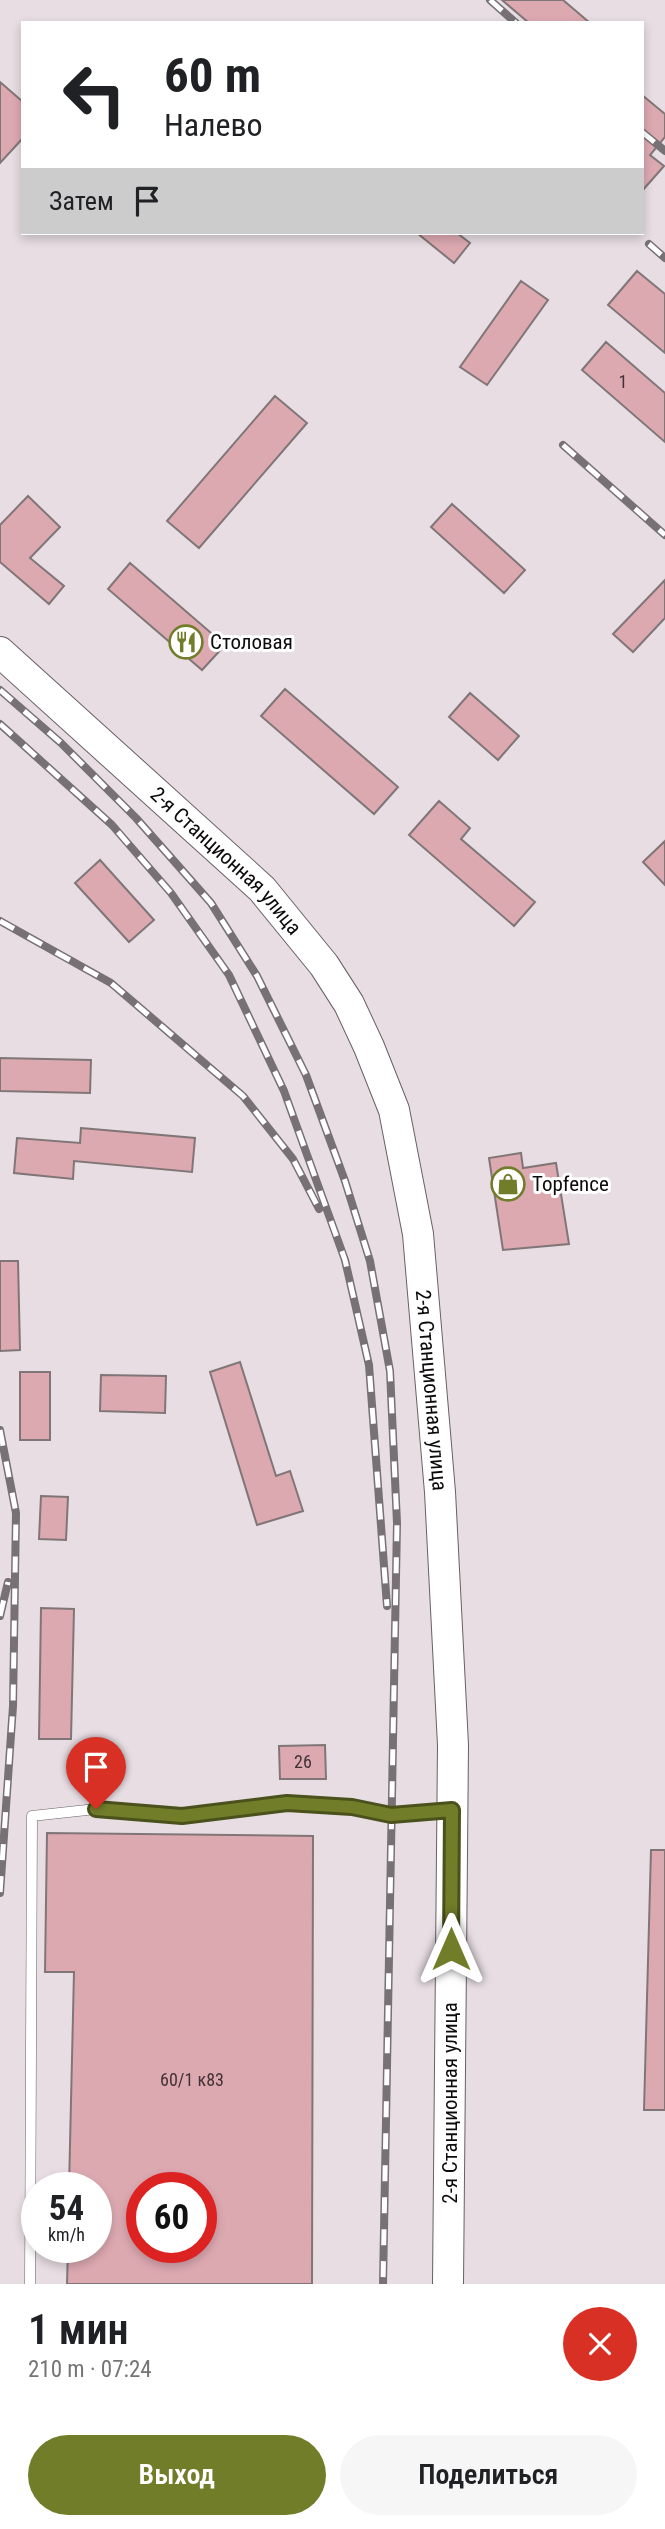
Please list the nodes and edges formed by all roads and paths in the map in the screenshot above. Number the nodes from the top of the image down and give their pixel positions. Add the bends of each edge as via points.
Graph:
1 (0, 652) edge
2 (452, 1810) junction
3 (30, 2284) edge
4 (448, 2284) edge

1 - 2 main road, 2-я Станционная улица via 262,889 324,965 349,1004 394,1110 418,1234 440,1492
2 - 3 lane via 391,1815 287,1803 182,1816 96,1809 32,1816
2 - 4 main road, 2-я Станционная улица

